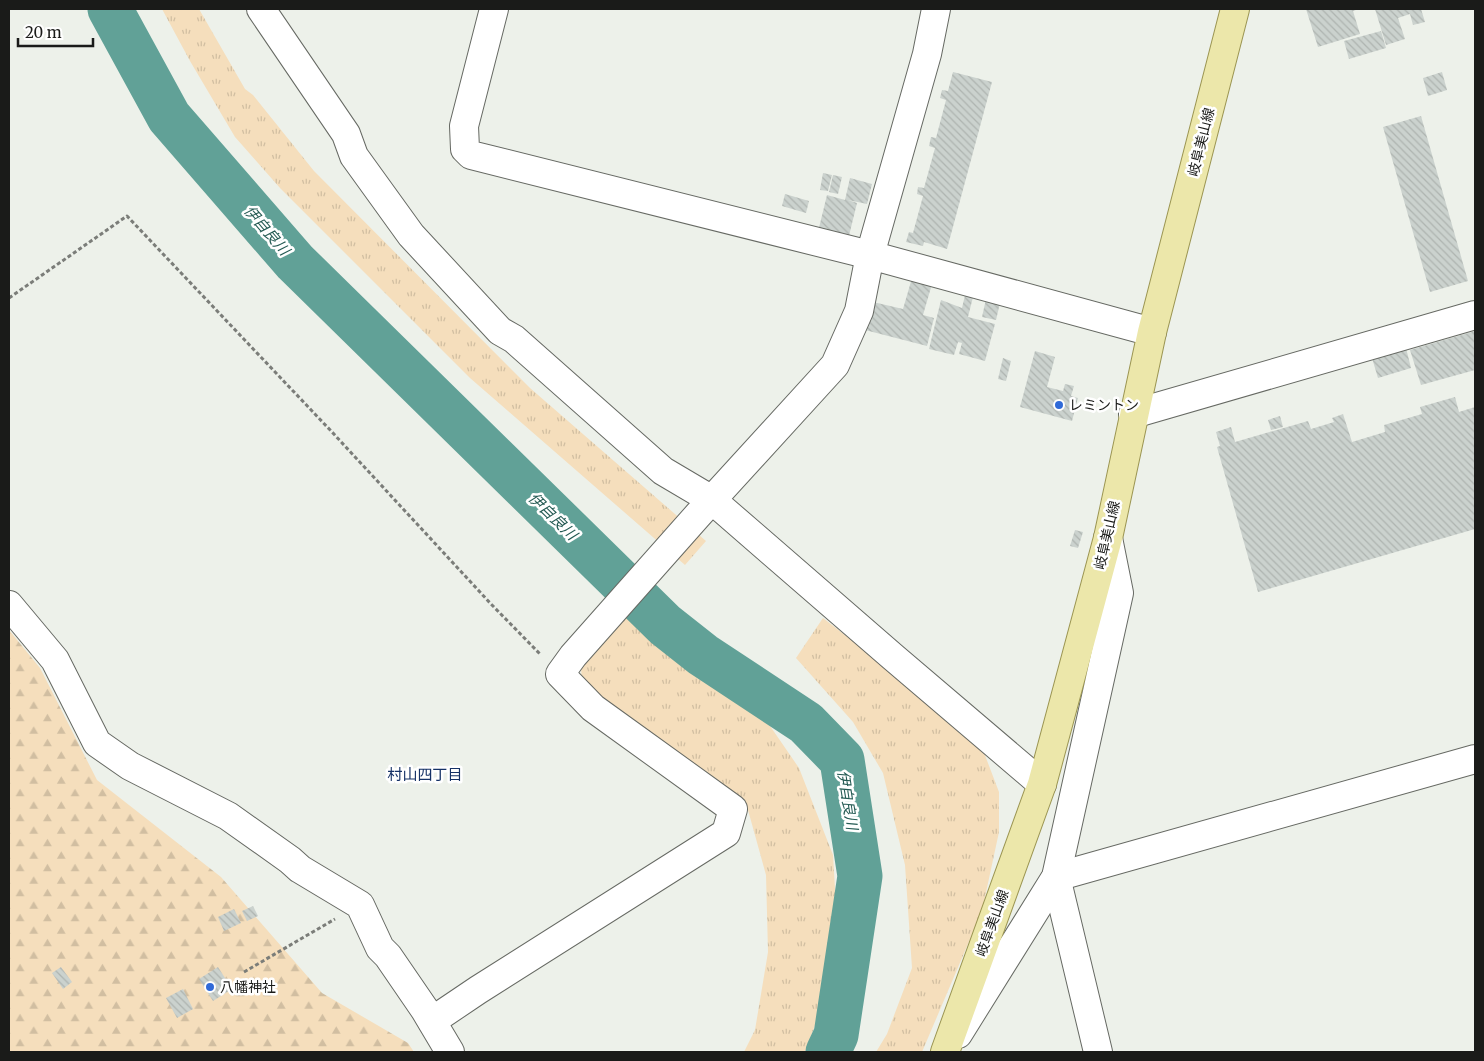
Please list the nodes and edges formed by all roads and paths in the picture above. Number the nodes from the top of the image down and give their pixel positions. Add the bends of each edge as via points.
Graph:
1 (261, 9) edge
2 (494, 9) edge
3 (936, 9) edge
4 (1235, 9) edge
5 (870, 255) junction
6 (9, 298) edge
7 (1475, 315) edge
8 (1152, 332) junction
9 (1133, 414) junction
10 (705, 508) junction
11 (1108, 538) junction
12 (9, 604) edge
13 (566, 665) junction
14 (1475, 759) edge
15 (1042, 784) junction
16 (1056, 877) junction
17 (360, 906) junction
18 (244, 972) dead end
19 (432, 1021) junction
20 (450, 1052) edge
21 (946, 1052) edge
22 (1098, 1052) edge

1 - 10 street via 346,134 354,156 411,235 500,331
2 - 5 street via 464,126 465,149 471,155
3 - 5 street via 927,54
4 - 8 main road, 岐阜美山線
5 - 8 street
5 - 10 street via 859,311 835,365
6 - 13 path via 127,216 491,604
7 - 9 street
8 - 9 main road, 岐阜美山線
9 - 11 main road, 岐阜美山線
10 - 13 street
10 - 15 street via 885,651
11 - 15 main road, 岐阜美山線
11 - 16 street via 1119,593
12 - 17 street via 55,660 97,743 130,766 228,816 300,869
13 - 19 street via 593,708 733,809 726,833
14 - 16 street
15 - 21 main road, 岐阜美山線
16 - 21 street
16 - 22 street
17 - 18 path
17 - 19 street via 380,948
19 - 20 street

